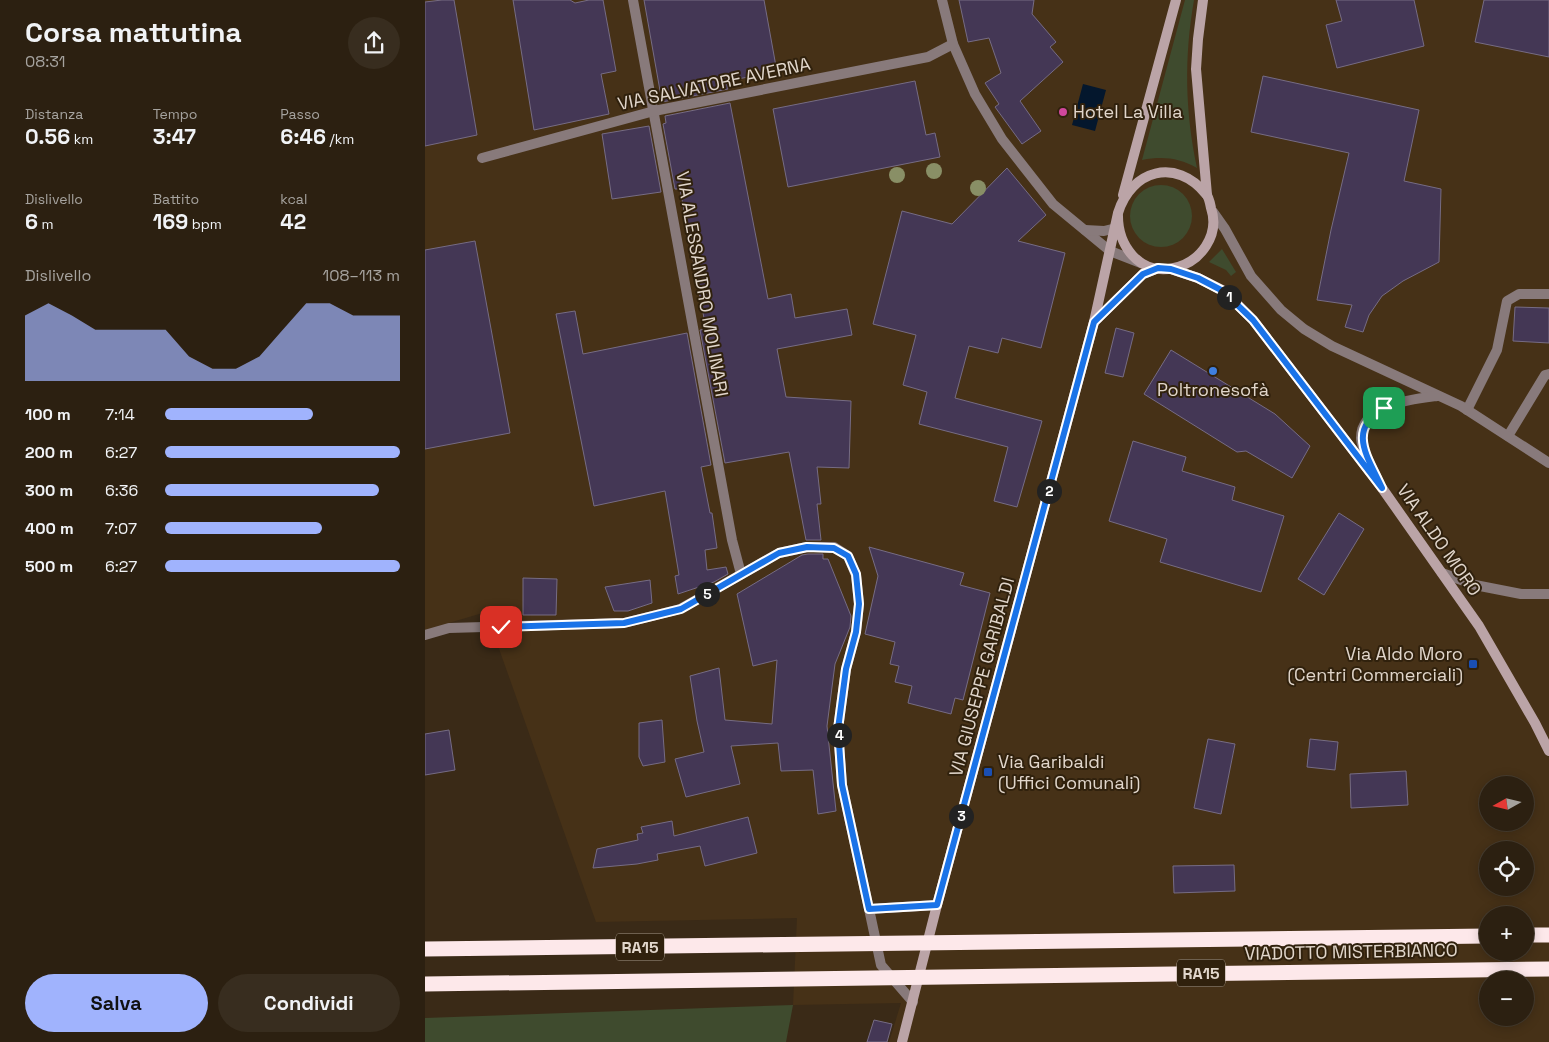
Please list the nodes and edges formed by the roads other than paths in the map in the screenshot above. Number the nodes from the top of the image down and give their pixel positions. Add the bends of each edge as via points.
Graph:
1 (633, 0) edge
2 (943, 0) edge
3 (1176, 0) edge
4 (1203, 0) edge
5 (953, 44) junction
6 (654, 110) junction
7 (482, 158) dead end
8 (1207, 195) junction
9 (1122, 201) junction
10 (1213, 212) junction
11 (1118, 213) junction
12 (1116, 228) junction
13 (1085, 230) junction
14 (1110, 251) junction
15 (1146, 265) junction
16 (1158, 268) junction
17 (1171, 269) junction
18 (1549, 294) edge
19 (1094, 322) junction
20 (1549, 374) edge
21 (1438, 396) junction
22 (1467, 410) junction
23 (1508, 436) junction
24 (1549, 463) edge
25 (1382, 488) junction
26 (1442, 573) junction
27 (741, 574) junction
28 (1549, 594) edge
29 (425, 635) edge
30 (1549, 751) edge
31 (937, 905) junction
32 (869, 909) junction
33 (1534, 935) edge
34 (1549, 935) edge
35 (1479, 936) edge
36 (425, 949) edge
37 (1549, 968) edge
38 (425, 984) edge
39 (913, 1002) junction
40 (902, 1042) edge

1 - 6 street, VIA ALESSANDRO MOLINARI
2 - 5 street
3 - 9 main road
4 - 8 main road via 1197,69
5 - 6 street, VIA SALVATORE AVERNA via 928,57
5 - 13 street via 975,94 1002,139 1053,204
6 - 7 street, VIA SALVATORE AVERNA
6 - 27 street, VIA ALESSANDRO MOLINARI via 732,540
8 - 9 main road via 1185,177 1160,173 1137,182
8 - 10 main road
9 - 11 main road
10 - 17 main road via 1207,245 1192,261
10 - 21 street via 1251,276 1281,310 1304,329 1332,346
11 - 12 main road
11 - 15 main road via 1117,226 1123,244
12 - 13 street
12 - 14 main road, VIA GIUSEPPE GARIBALDI
13 - 14 street
14 - 15 street
14 - 19 main road, VIA GIUSEPPE GARIBALDI
15 - 16 main road
16 - 17 main road
16 - 19 main road via 1143,274
17 - 25 main road, VIA ALDO MORO via 1223,291 1253,320
18 - 22 street via 1519,294 1507,301 1497,350
19 - 31 main road, VIA GIUSEPPE GARIBALDI
20 - 23 street via 1545,375
21 - 22 street
21 - 25 street via 1407,400 1371,415 1361,438
22 - 23 street
23 - 24 street
25 - 26 main road, VIA ALDO MORO
26 - 28 street via 1475,585 1521,594
26 - 30 main road, VIA ALDO MORO via 1479,626
27 - 29 street via 681,609 624,623 449,628
27 - 32 street via 779,553 807,547 834,548 848,556 856,574 859,604 856,632 846,669 838,729 842,785
31 - 32 street
31 - 39 main road, VIA GIUSEPPE GARIBALDI
32 - 39 street via 881,965
33 - 34 highway
35 - 36 highway, VIADOTTO MISTERBIANCO / RA15
37 - 38 highway, VIADOTTO MISTERBIANCO / RA15
39 - 40 main road, VIA GIUSEPPE GARIBALDI

